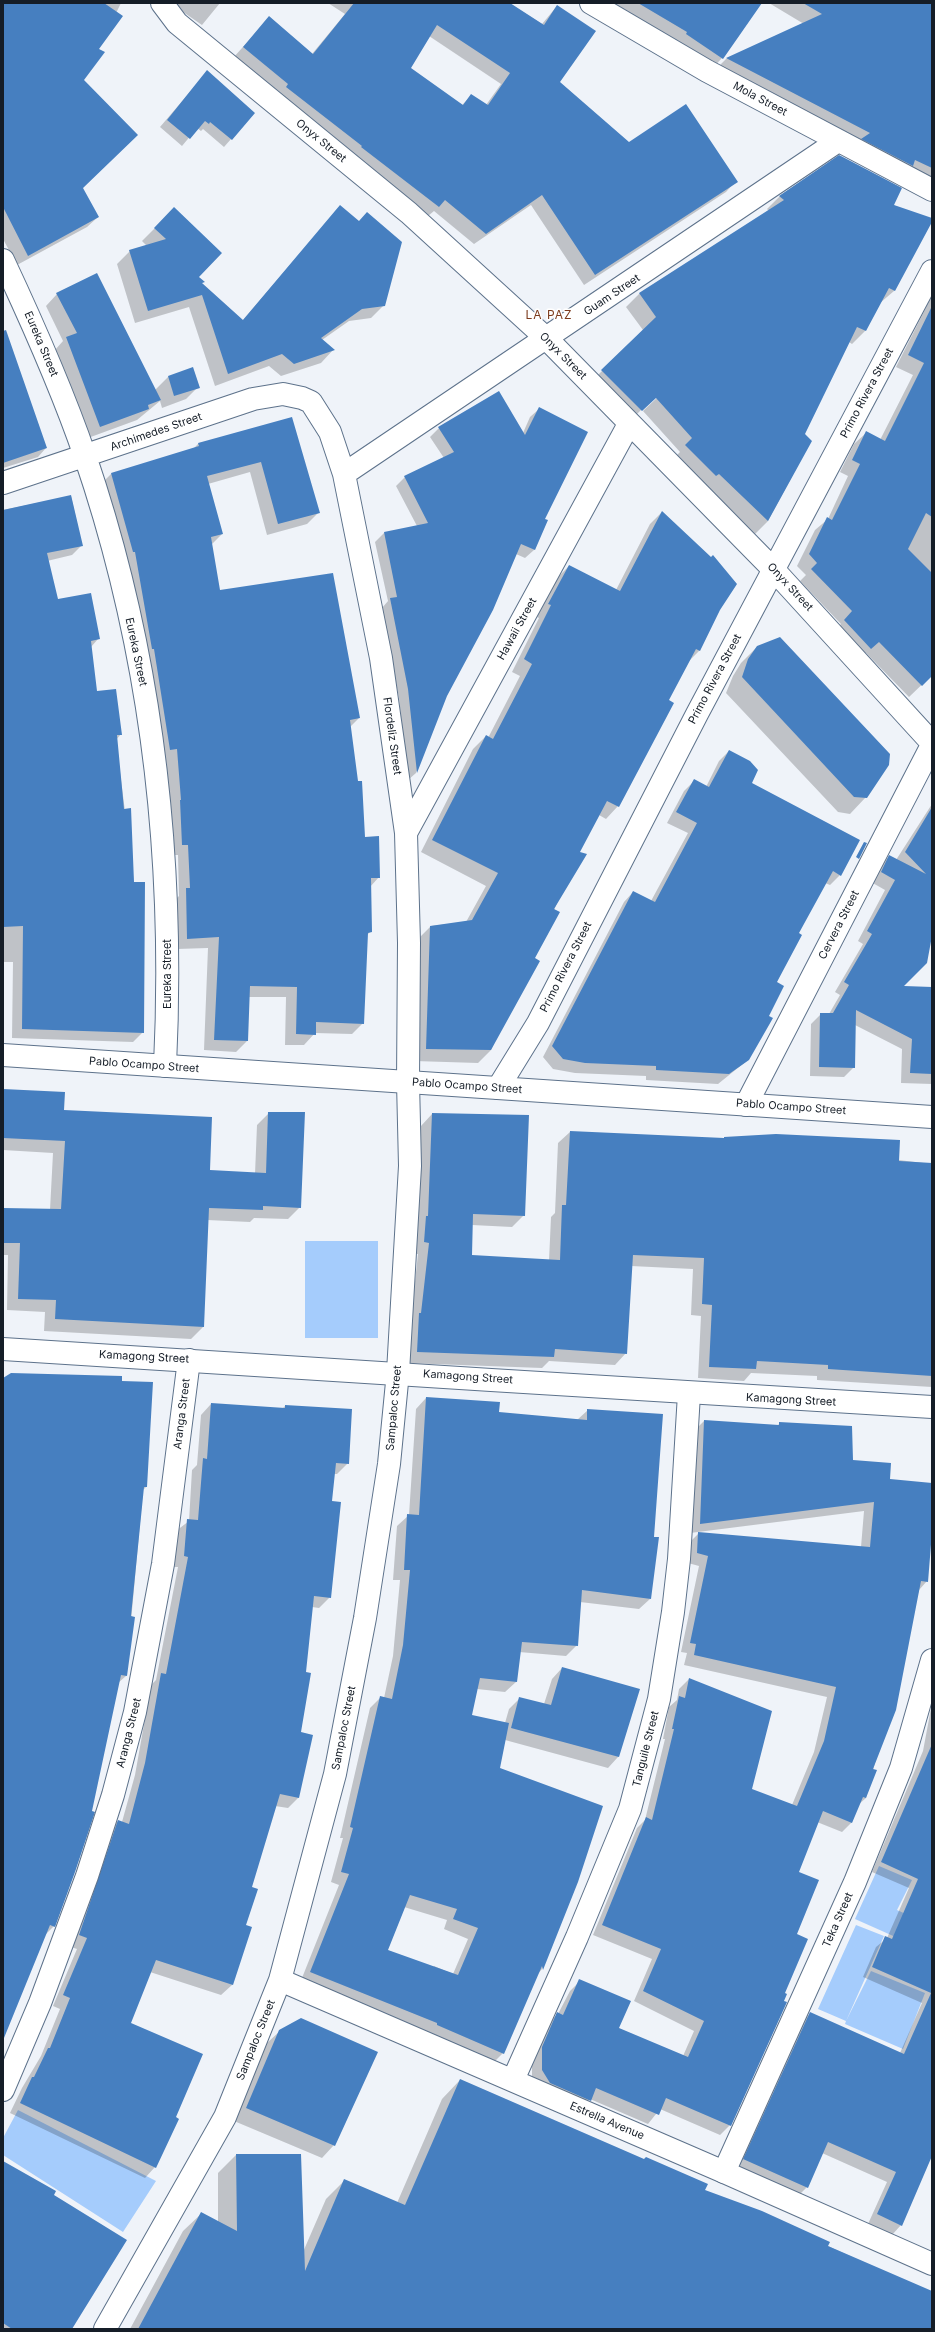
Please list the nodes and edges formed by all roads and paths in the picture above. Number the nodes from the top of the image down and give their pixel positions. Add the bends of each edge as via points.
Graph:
1 (162, 3) edge
2 (591, 3) edge
3 (838, 141) junction
4 (932, 190) edge
5 (3, 260) edge
6 (932, 270) edge
7 (547, 339) junction
8 (311, 402) joint
9 (629, 424) junction
10 (85, 457) junction
11 (344, 474) junction
12 (3, 483) edge
13 (774, 569) junction
14 (932, 744) edge
15 (406, 833) junction
16 (3, 1055) edge
17 (165, 1066) junction
18 (408, 1082) junction
19 (498, 1088) junction
20 (746, 1105) junction
21 (932, 1117) edge
22 (3, 1349) edge
23 (189, 1360) junction
24 (398, 1372) junction
25 (689, 1394) junction
26 (932, 1408) edge
27 (932, 1660) edge
28 (280, 1980) junction
29 (513, 2080) junction
30 (3, 2090) edge
31 (724, 2172) junction
32 (932, 2264) edge
33 (105, 2329) edge

1 - 7 street, Onyx Street via 177,23 409,213
2 - 3 street, Mola Street via 707,71
3 - 4 street, Mola Street
3 - 7 street, Guam Street
5 - 10 street, Eureka Street via 41,340
6 - 13 street, Primo Rivera Street
7 - 9 street, Onyx Street
7 - 11 street, Guam Street
8 - 10 street, Archimedes Street via 283,394 253,399
8 - 11 street, Flordeliz Street via 330,432
9 - 13 street, Onyx Street
9 - 15 street, Hawaii Street
10 - 12 street, Archimedes Street
10 - 17 street, Eureka Street via 120,576 146,698 160,802 169,945
11 - 15 street, Flordeliz Street via 381,658
13 - 14 street, Onyx Street
13 - 19 street, Primo Rivera Street via 538,1023
14 - 20 street, Cervera Street
15 - 18 street, Flordeliz Street via 409,943
16 - 17 street, Pablo Ocampo Street
17 - 18 street, Pablo Ocampo Street
18 - 19 street, Pablo Ocampo Street
18 - 24 street, Sampaloc Street via 410,1166
19 - 20 street, Pablo Ocampo Street
20 - 21 street, Pablo Ocampo Street
22 - 23 street, Kamagong Street
23 - 24 street, Kamagong Street
23 - 30 street, Aranga Street via 163,1564 136,1712 87,1876 40,2003
24 - 25 street, Kamagong Street
24 - 28 street, Sampaloc Street via 389,1464 375,1555 335,1774
25 - 26 street, Kamagong Street
25 - 29 street, Tanguile Street via 676,1582 659,1699 630,1809 577,1937
27 - 31 street, Teka Street via 901,1768 855,1882
28 - 29 street, Estrella Avenue
28 - 33 street, Sampaloc Street via 225,2117
29 - 31 street, Estrella Avenue
31 - 32 street, Estrella Avenue

